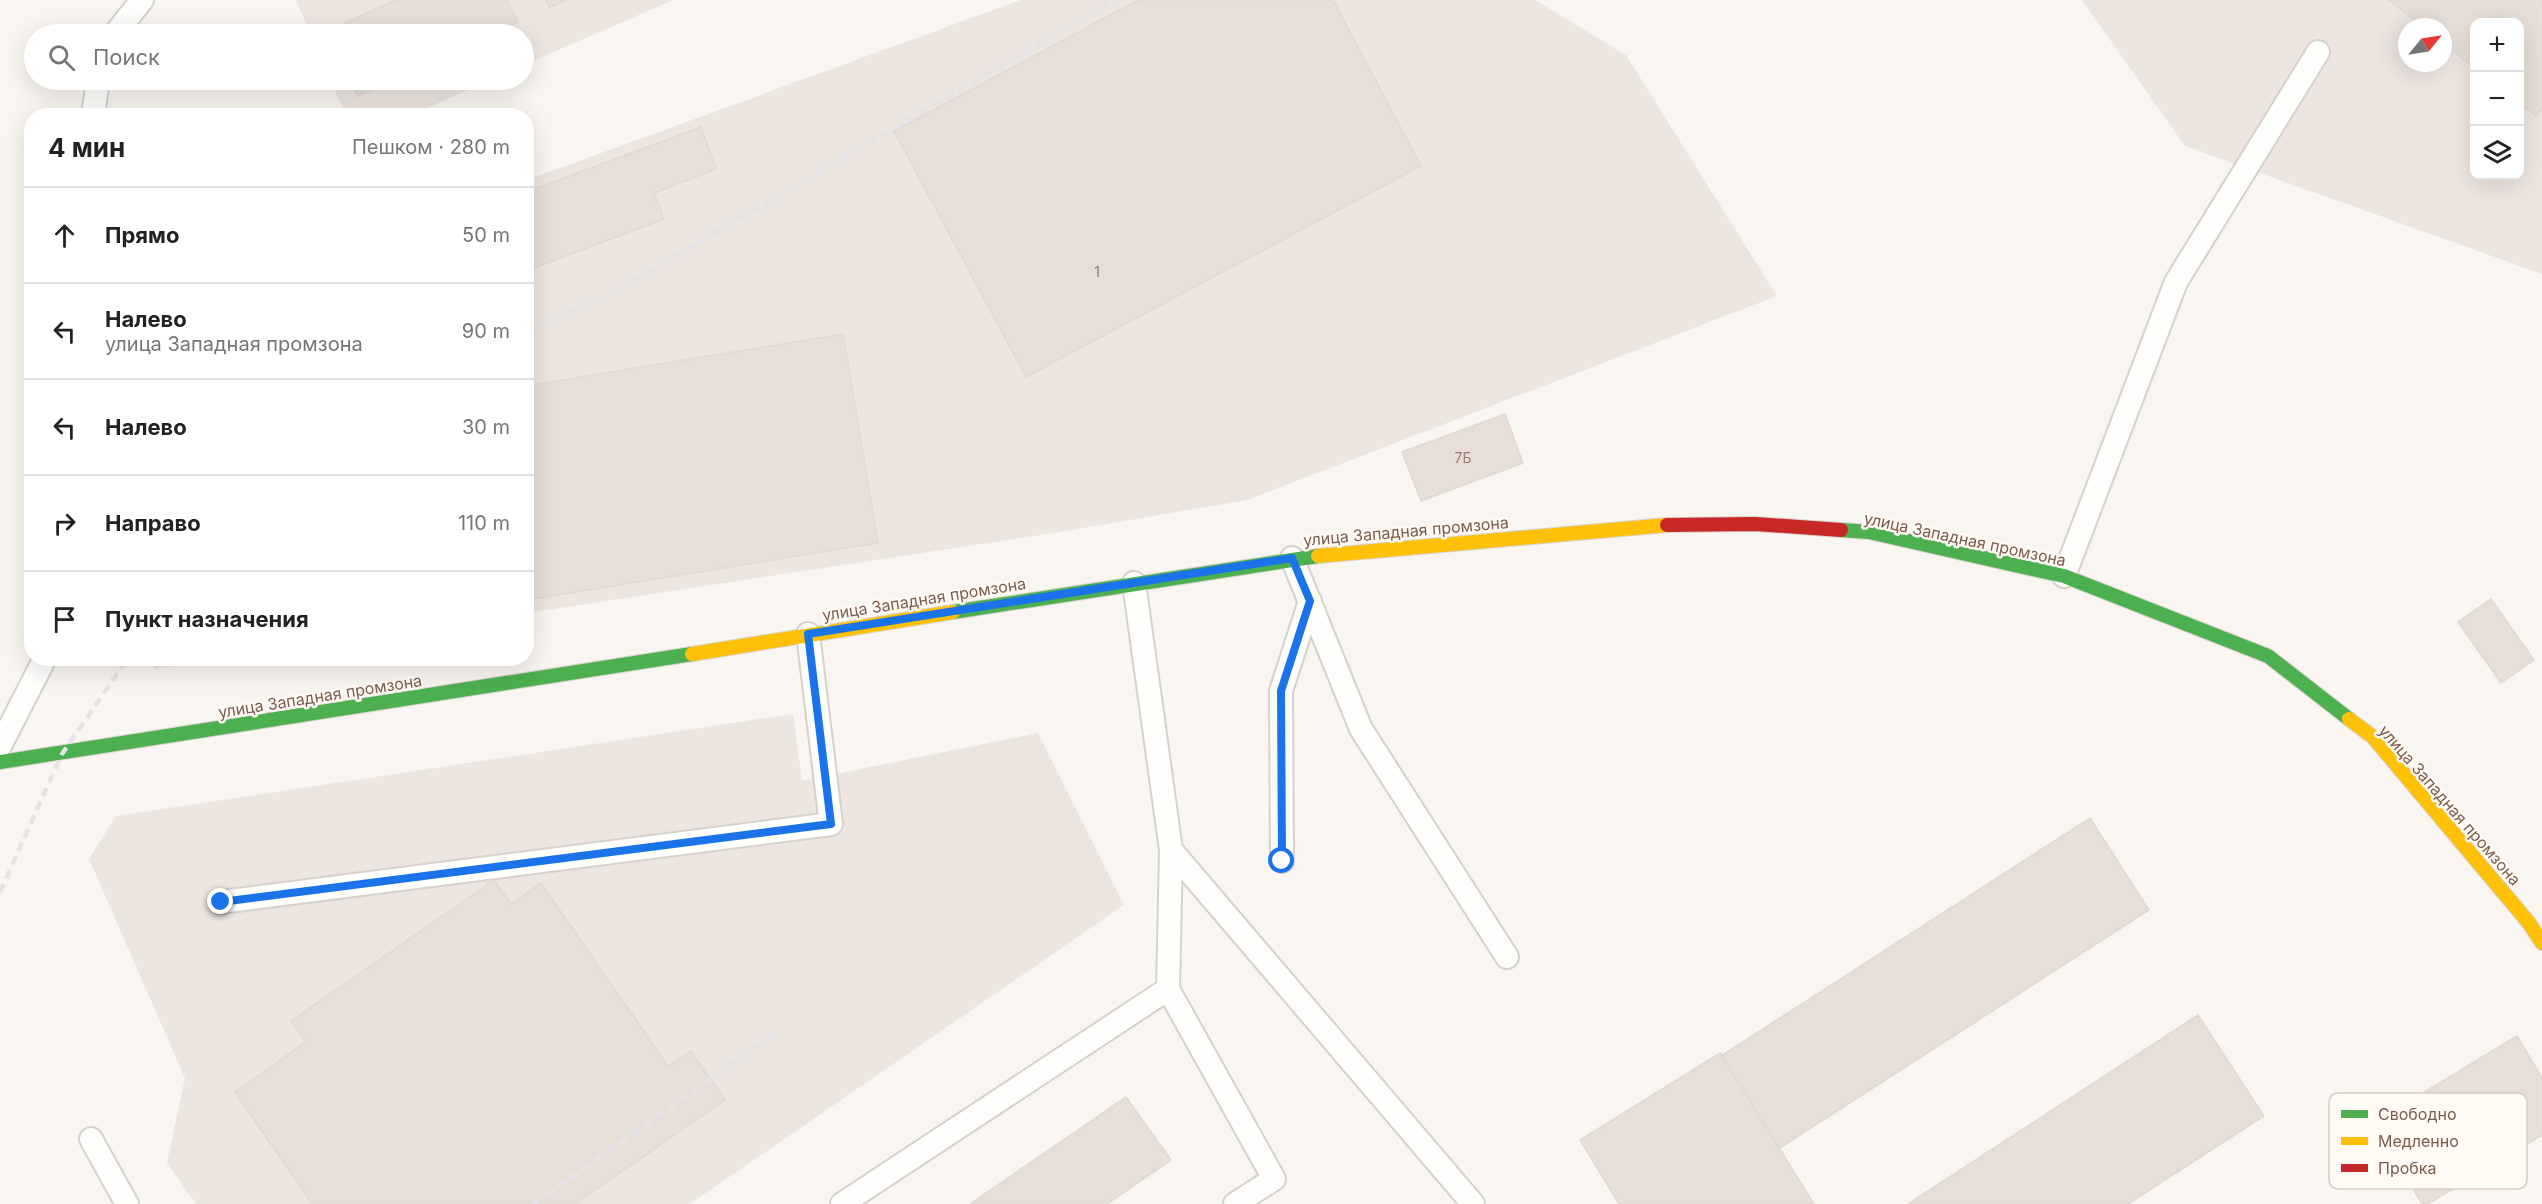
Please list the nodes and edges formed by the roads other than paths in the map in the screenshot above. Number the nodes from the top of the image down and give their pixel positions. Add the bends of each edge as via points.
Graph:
1 (142, 0) edge
2 (123, 24) edge
3 (2318, 52) dead end
4 (97, 90) edge
5 (94, 108) edge
6 (1292, 558) junction
7 (2064, 576) junction
8 (1134, 583) junction
9 (1310, 601) junction
10 (808, 634) junction
11 (41, 666) edge
12 (0, 746) edge
13 (0, 762) edge
14 (1171, 850) junction
15 (1282, 861) dead end
16 (221, 902) dead end
17 (2542, 943) edge
18 (1507, 957) dead end
19 (1168, 989) junction
20 (91, 1138) dead end
21 (128, 1204) edge
22 (842, 1204) edge
23 (1235, 1204) edge
24 (1473, 1204) edge

1 - 2 lane
3 - 7 lane via 2176,282
4 - 5 lane
6 - 7 street, улица Западная промзона via 1645,525 1755,524 1869,532
6 - 8 street, улица Западная промзона
6 - 9 lane
7 - 17 street, улица Западная промзона via 2268,656 2373,737
8 - 10 street, улица Западная промзона
8 - 14 lane
9 - 15 lane via 1281,691
9 - 18 lane via 1361,729
10 - 13 street, улица Западная промзона
10 - 16 lane via 831,824
11 - 12 lane
14 - 19 lane
14 - 24 lane
19 - 22 lane
19 - 23 lane via 1274,1179
20 - 21 lane

